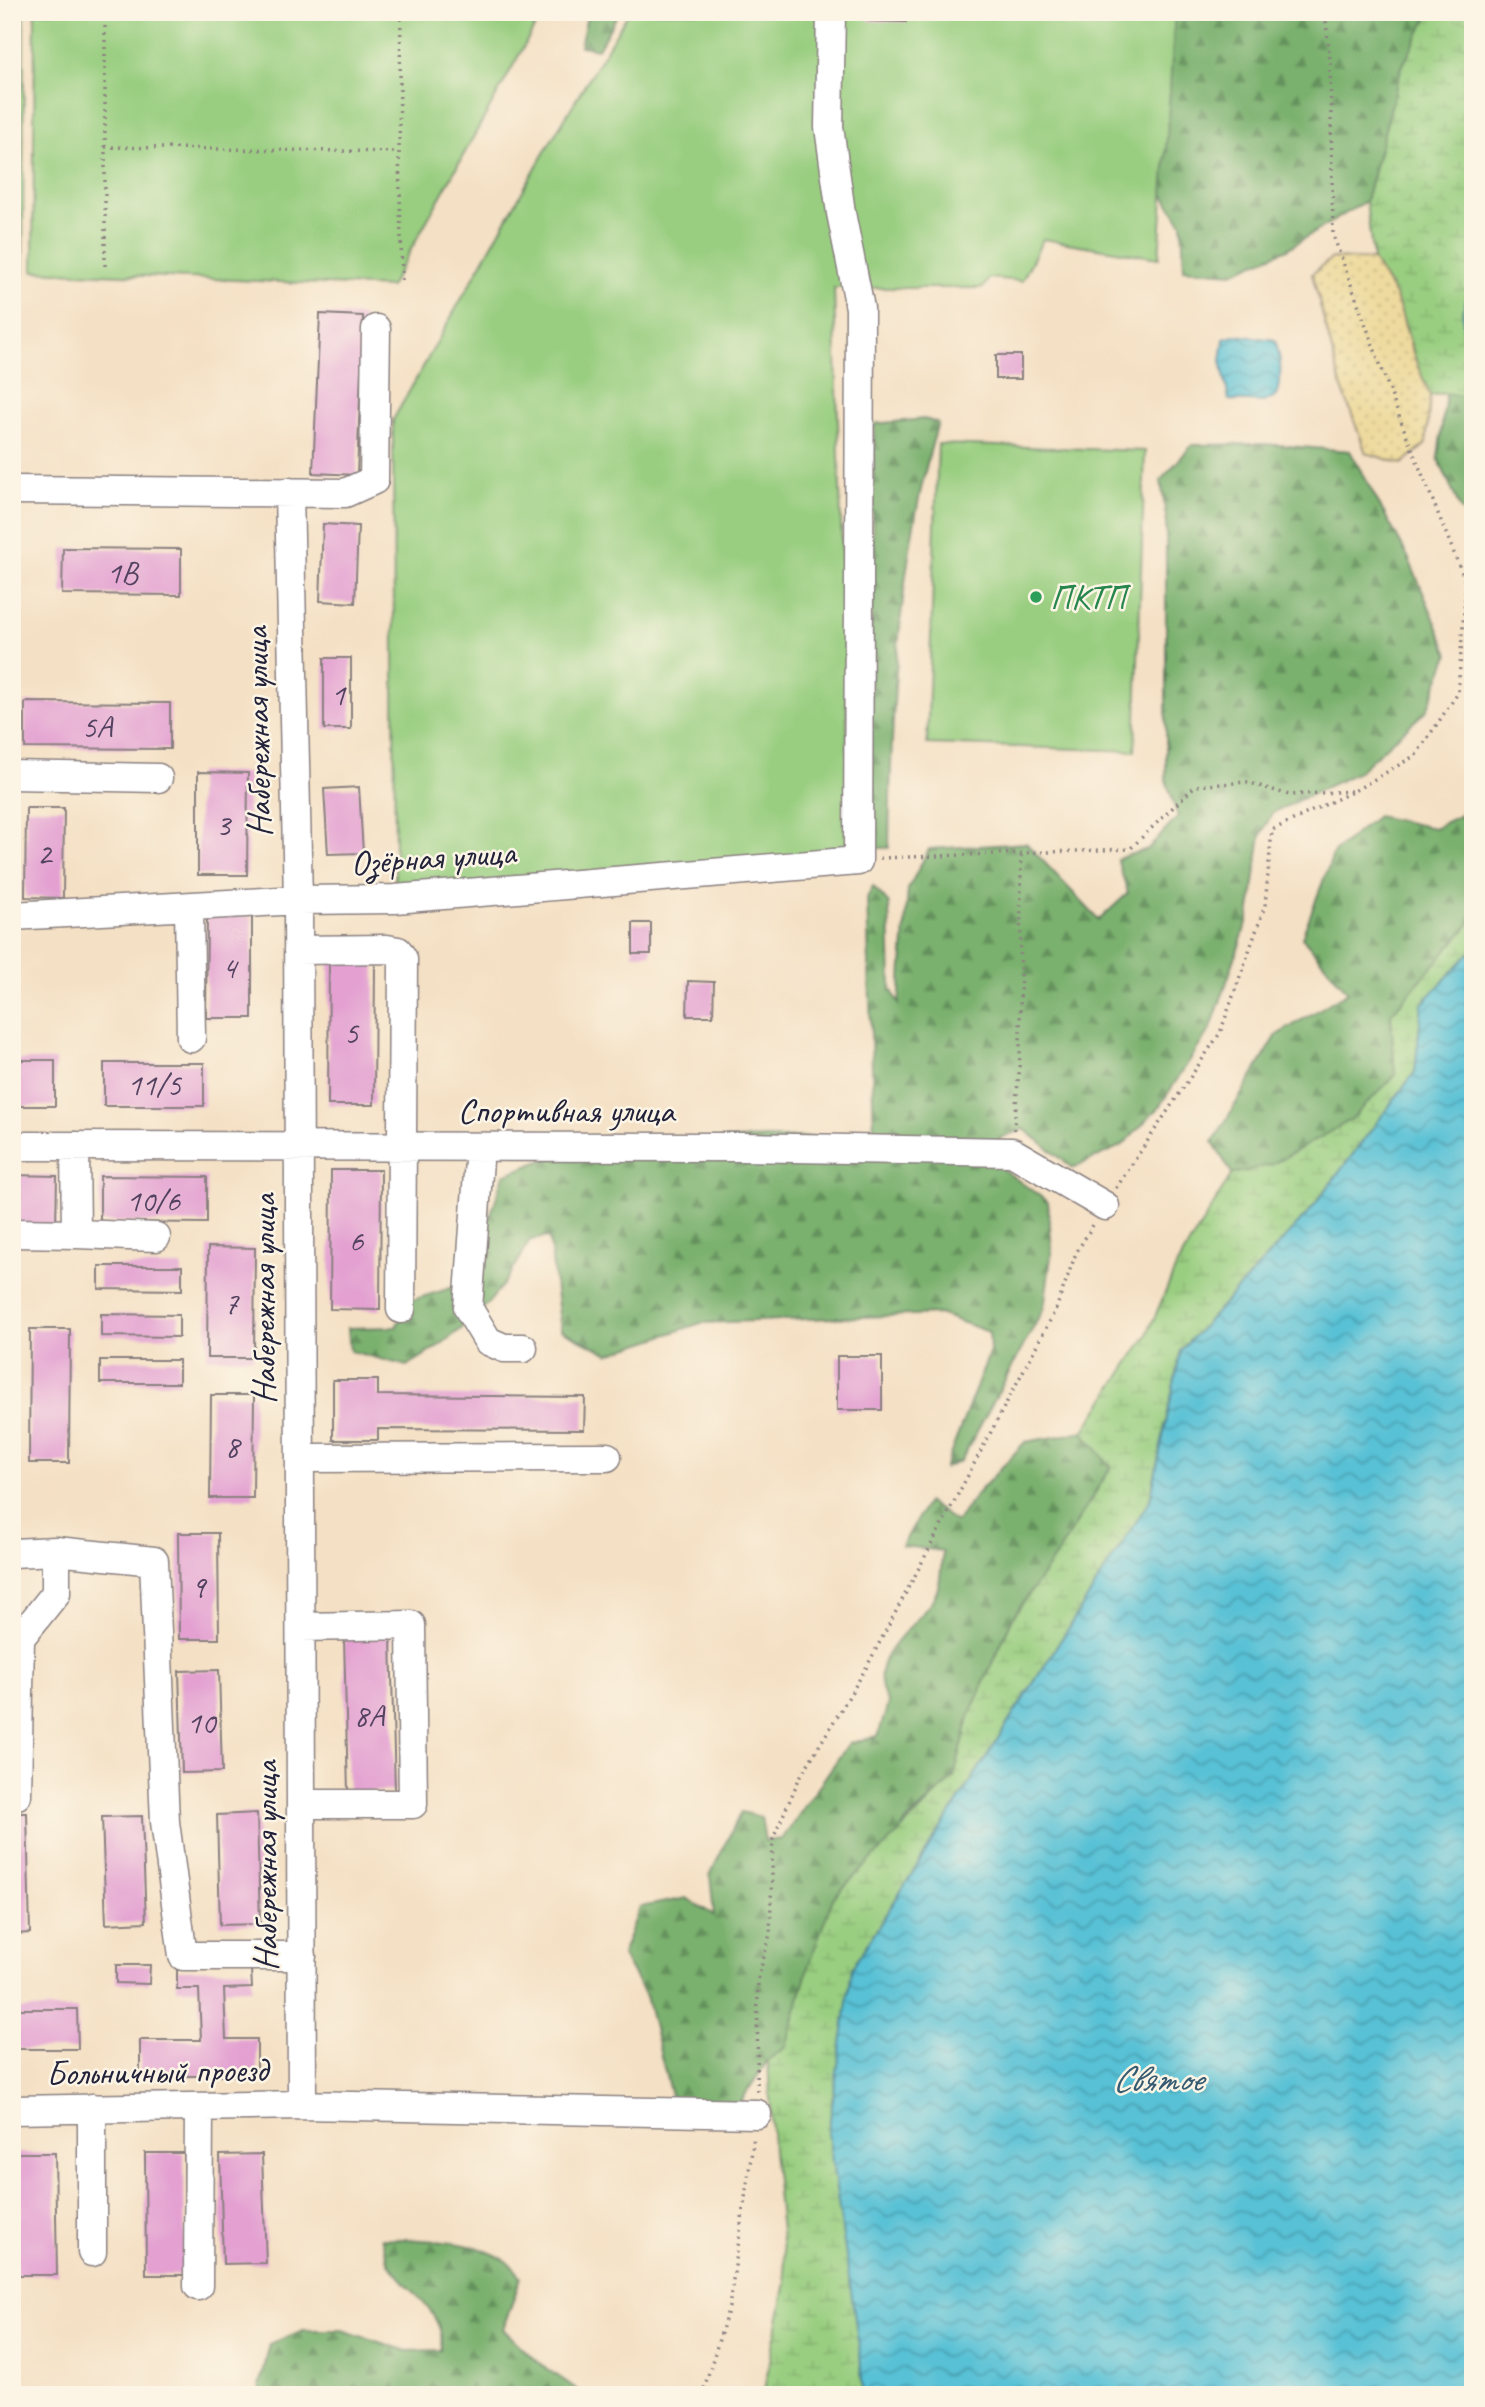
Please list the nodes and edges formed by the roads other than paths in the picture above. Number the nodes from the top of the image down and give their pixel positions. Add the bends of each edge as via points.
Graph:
1 (831, 12) edge
2 (376, 329) dead end
3 (12, 489) edge
4 (289, 492) junction
5 (12, 775) edge
6 (158, 778) dead end
7 (298, 900) junction
8 (189, 907) junction
9 (12, 916) edge
10 (298, 950) junction
11 (191, 1038) dead end
12 (12, 1146) edge
13 (75, 1146) junction
14 (300, 1146) junction
15 (403, 1146) junction
16 (480, 1147) junction
17 (1105, 1206) road end
18 (12, 1233) edge
19 (76, 1234) junction
20 (156, 1237) dead end
21 (401, 1309) dead end
22 (523, 1348) dead end
23 (607, 1457) dead end
24 (300, 1458) junction
25 (56, 1551) junction
26 (12, 1553) edge
27 (301, 1627) junction
28 (18, 1795) dead end
29 (301, 1804) junction
30 (302, 1956) junction
31 (302, 2105) junction
32 (199, 2107) junction
33 (92, 2109) junction
34 (12, 2110) edge
35 (757, 2114) road end
36 (92, 2252) dead end
37 (198, 2286) dead end

1 - 7 street, Озёрная улица via 829,127 860,308 858,861 395,899
2 - 4 street via 374,480 345,493
3 - 4 street
4 - 7 street, Набережная улица
5 - 6 street
7 - 8 street, Озёрная улица
7 - 10 street, Набережная улица
8 - 9 street, Озёрная улица
8 - 11 street
10 - 14 street, Набережная улица
10 - 15 street via 387,949 398,951 403,959
12 - 13 street, Спортивная улица
13 - 14 street, Спортивная улица
13 - 19 street
14 - 15 street, Спортивная улица
14 - 24 street, Набережная улица
15 - 16 street, Спортивная улица
15 - 21 street
16 - 17 street, Спортивная улица via 1012,1152
16 - 22 street via 468,1308 488,1341 503,1348
18 - 19 street
19 - 20 street
23 - 24 street
24 - 27 street, Набережная улица
25 - 26 street
25 - 28 street via 56,1593 20,1637
25 - 30 street via 154,1561 165,1822 183,1956
27 - 29 street, Набережная улица
27 - 29 street via 411,1625 413,1804
29 - 30 street, Набережная улица
30 - 31 street, Набережная улица
31 - 32 street, Больничный проезд
31 - 35 street, Больничный проезд
32 - 33 street, Больничный проезд
32 - 37 street
33 - 34 street, Больничный проезд
33 - 36 street

